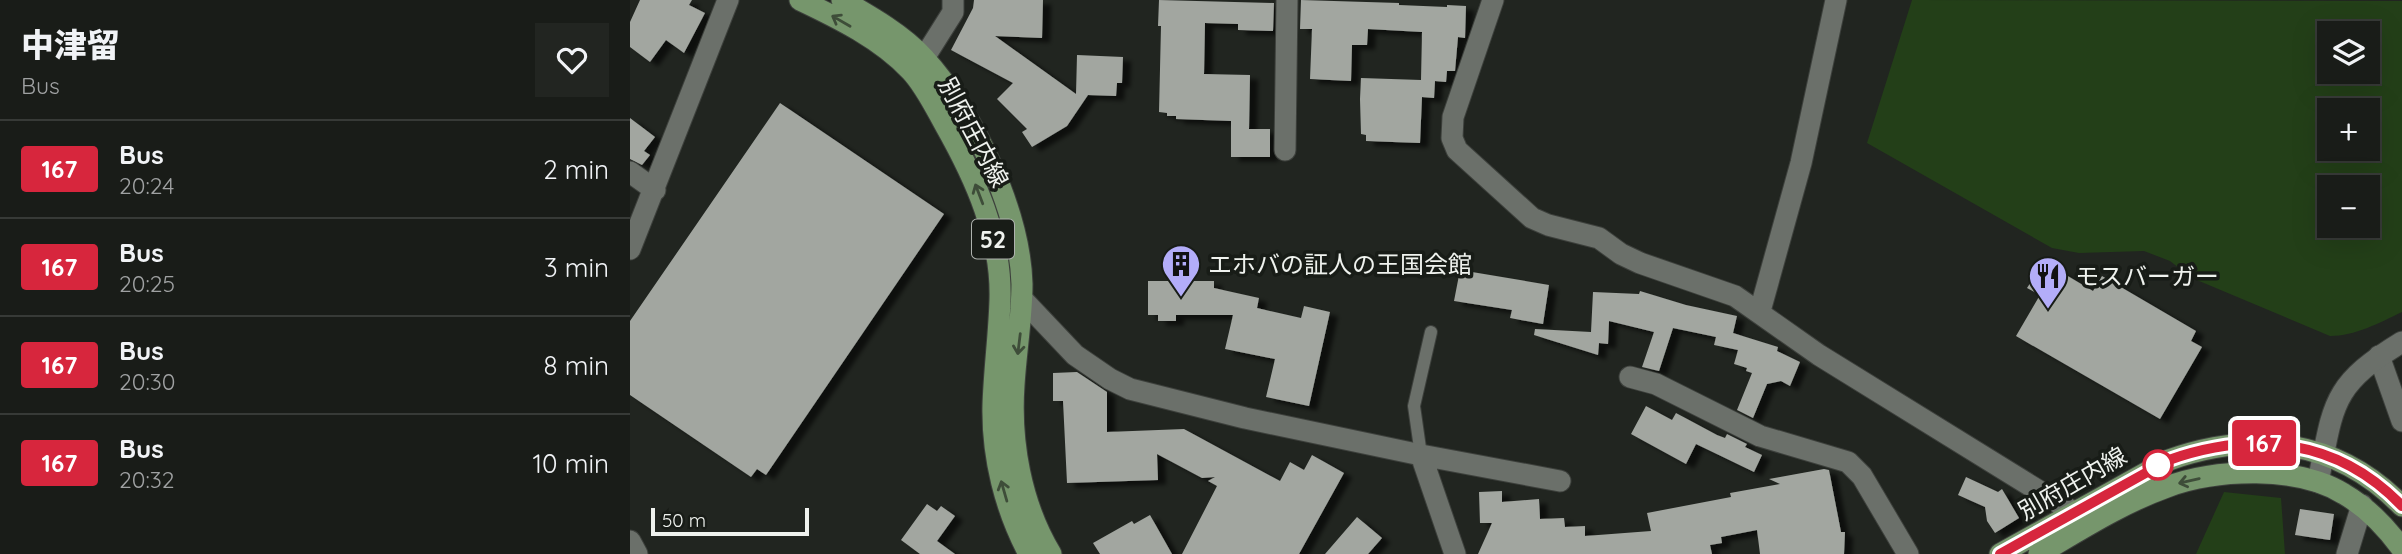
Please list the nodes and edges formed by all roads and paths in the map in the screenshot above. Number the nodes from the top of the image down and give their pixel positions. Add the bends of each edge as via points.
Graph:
1 (727, 0) edge
2 (800, 0) edge
3 (842, 0) edge
4 (953, 0) edge
5 (1287, 0) edge
6 (1493, 0) edge
7 (1836, 0) edge
8 (924, 58) junction
9 (1285, 150) dead end
10 (630, 172) edge
11 (654, 190) junction
12 (630, 249) edge
13 (1022, 299) junction
14 (1760, 312) junction
15 (1431, 332) dead end
16 (2402, 342) edge
17 (2379, 356) junction
18 (1630, 377) dead end
19 (2402, 421) edge
20 (2324, 454) junction
21 (1421, 455) junction
22 (1560, 481) dead end
23 (2318, 482) junction
24 (2362, 506) junction
25 (2402, 506) edge
26 (2073, 512) junction
27 (630, 541) edge
28 (2402, 548) edge
29 (637, 554) edge
30 (1030, 554) edge
31 (1051, 554) edge
32 (1455, 554) edge
33 (1908, 554) edge
34 (2000, 554) edge
35 (2039, 554) edge
36 (2347, 554) edge

1 - 11 street
30 -> 2 main road, 別府庄内線 / 52 via 1013,519 995,447 998,265 970,171 911,72 861,32
3 - 8 main road, 別府庄内線 / 52
4 - 8 street via 953,12
5 - 9 street
6 - 14 street via 1453,117 1452,138 1458,150 1532,218 1599,238 1640,263 1735,296
7 - 14 street via 1804,151
8 - 13 main road, 別府庄内線 / 52 via 971,127 994,171 1012,222
10 - 11 street
11 - 12 street
13 - 21 street via 1075,355 1130,388
13 -> 31 main road, 別府庄内線 / 52 via 1013,405 1015,449 1038,530
14 - 26 street via 1819,355
15 - 21 lane via 1414,406
16 - 17 street
17 - 19 street
17 - 20 street via 2340,394
18 - 33 street via 1656,384 1760,436 1848,462 1863,476
20 - 23 street
20 - 25 main road, 別府庄内線 via 2352,466
20 - 26 main road, 別府庄内線 via 2269,443 2194,451 2146,470
21 - 22 street
21 - 32 street
23 - 24 main road, 別府庄内線
23 -> 35 main road, 別府庄内線 via 2251,474 2180,482
24 - 28 main road, 別府庄内線
24 - 36 street
26 - 34 main road, 別府庄内線
27 - 29 street

